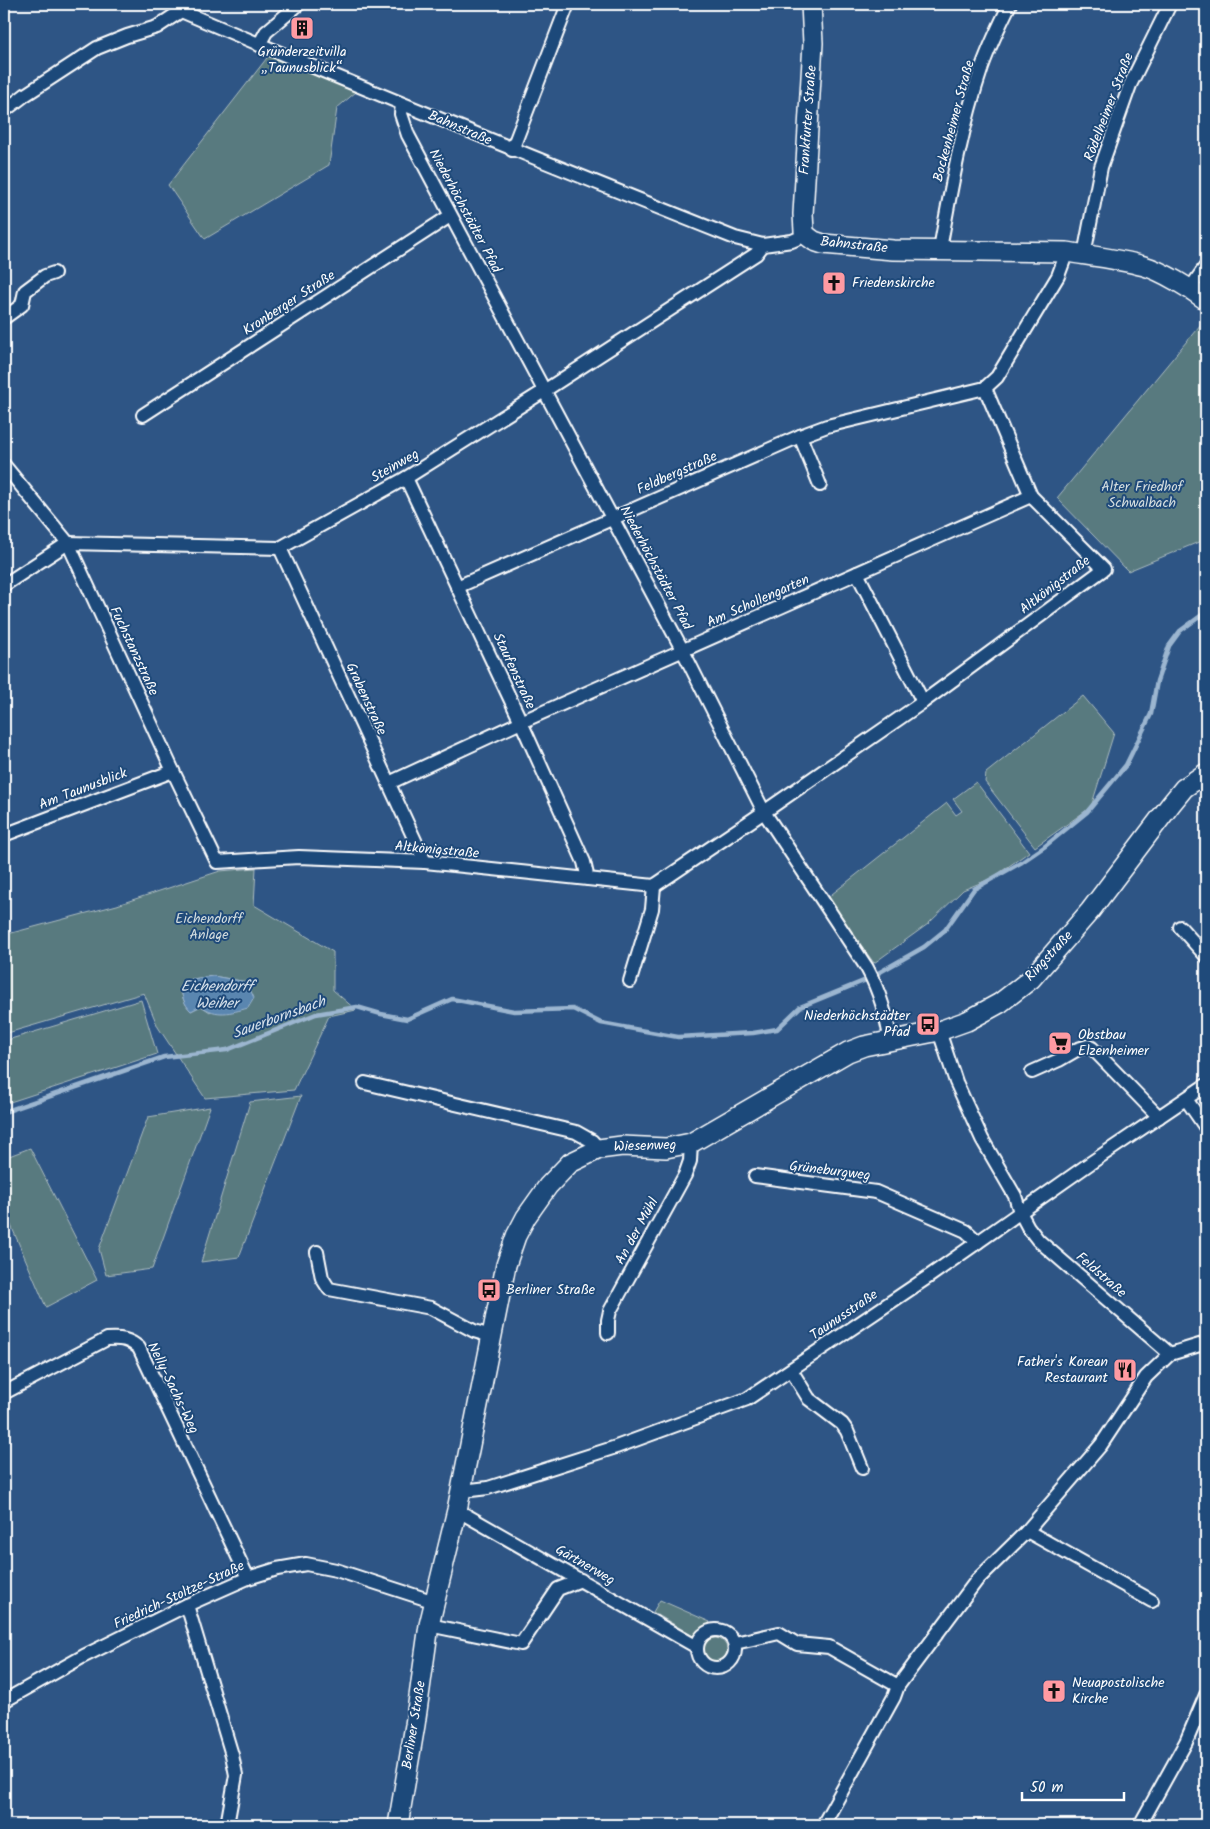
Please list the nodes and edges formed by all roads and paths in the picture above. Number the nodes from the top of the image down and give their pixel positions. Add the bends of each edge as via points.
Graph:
1 (300, 4) edge
2 (568, 4) edge
3 (811, 4) edge
4 (1010, 4) edge
5 (1170, 4) edge
6 (178, 8) edge
7 (259, 44) junction
8 (402, 104) junction
9 (4, 111) edge
10 (512, 150) junction
11 (450, 216) junction
12 (806, 235) junction
13 (763, 245) junction
14 (940, 249) junction
15 (1076, 253) junction
16 (1206, 266) edge
17 (54, 273) dead end
18 (1190, 289) junction
19 (1206, 300) edge
20 (4, 318) edge
21 (985, 388) junction
22 (544, 391) junction
23 (143, 416) dead end
24 (800, 436) junction
25 (4, 465) edge
26 (406, 478) junction
27 (820, 485) dead end
28 (1031, 496) junction
29 (613, 517) junction
30 (68, 543) junction
31 (280, 548) junction
32 (857, 573) junction
33 (4, 585) edge
34 (458, 587) junction
35 (683, 651) junction
36 (923, 702) junction
37 (521, 722) junction
38 (173, 771) junction
39 (1206, 773) edge
40 (389, 783) junction
41 (764, 812) junction
42 (4, 835) edge
43 (217, 862) joint
44 (425, 862) junction
45 (588, 880) junction
46 (654, 886) junction
47 (1180, 927) dead end
48 (1206, 956) edge
49 (630, 981) dead end
50 (940, 1031) junction
51 (891, 1042) junction
52 (1032, 1072) dead end
53 (365, 1083) dead end
54 (1206, 1085) edge
55 (1186, 1100) junction
56 (1159, 1117) junction
57 (1206, 1128) edge
58 (691, 1143) junction
59 (599, 1149) junction
60 (755, 1176) dead end
61 (1020, 1212) junction
62 (978, 1242) junction
63 (317, 1252) dead end
64 (608, 1333) dead end
65 (491, 1336) junction
66 (1206, 1343) edge
67 (1170, 1354) junction
68 (790, 1370) junction
69 (4, 1393) edge
70 (862, 1468) dead end
71 (461, 1489) junction
72 (457, 1510) junction
73 (1027, 1531) junction
74 (248, 1578) junction
75 (581, 1580) junction
76 (1152, 1601) dead end
77 (435, 1602) junction
78 (187, 1605) junction
79 (430, 1625) junction
80 (735, 1643) junction
81 (697, 1647) junction
82 (898, 1686) junction
83 (1206, 1695) edge
84 (4, 1700) edge
85 (227, 1825) edge
86 (398, 1825) edge
87 (823, 1825) edge
88 (1140, 1825) edge

1 - 7 street via 266,32
2 - 10 street
3 - 12 street, Frankfurter Straße via 813,43 803,214
4 - 14 street, Bockenheimer Straße via 983,66 970,111
5 - 15 street, Rödelheimer Straße via 1130,85 1100,167
6 - 7 street, Bahnstraße
6 - 9 street via 156,27 97,48
7 - 8 street, Bahnstraße
8 - 10 street, Bahnstraße
8 - 11 street, Niederhöchstädter Pfad via 404,128
10 - 13 street, Bahnstraße via 735,238
11 - 22 street, Niederhöchstädter Pfad
11 - 23 street, Kronberger Straße
12 - 13 street, Bahnstraße via 792,241
12 - 14 street, Bahnstraße via 823,244 893,250
13 - 22 street, Steinweg via 756,254
14 - 15 street, Bahnstraße
15 - 18 street, Bahnstraße via 1146,266
15 - 21 street via 1058,276 997,377
16 - 18 street
17 - 20 street via 25,291 22,305
18 - 19 street, Bahnstraße
21 - 24 street, Feldbergstraße via 827,426
21 - 28 street, Altkönigstraße
22 - 26 street, Steinweg
22 - 29 street, Niederhöchstädter Pfad
24 - 27 street
24 - 29 street, Feldbergstraße
25 - 30 street, Fuchstanzstraße
26 - 31 street, Steinweg
26 - 34 street, Staufenstraße
28 - 32 street, Am Schollengarten
28 - 36 street, Altkönigstraße via 1104,569
29 - 34 street, Feldbergstraße
29 - 35 street, Niederhöchstädter Pfad
30 - 31 street
30 - 33 street
30 - 38 street, Fuchstanzstraße
31 - 40 street, Grabenstraße
32 - 35 street, Am Schollengarten
32 - 36 street
34 - 37 street, Staufenstraße
35 - 37 street, Am Schollengarten
35 - 41 street, Niederhöchstädter Pfad
36 - 41 street, Altkönigstraße
37 - 40 street, Am Schollengarten
37 - 45 street, Staufenstraße via 584,862
38 - 42 street, Am Taunusblick
38 - 43 street, Fuchstanzstraße
39 - 50 street, Ringstraße via 1184,788 1090,910 1031,978 1000,1003
40 - 44 street, Grabenstraße
41 - 46 street, Altkönigstraße
41 - 51 street, Niederhöchstädter Pfad via 867,968 882,1002
43 - 44 street, Altkönigstraße via 299,857
44 - 45 street, Altkönigstraße
45 - 46 street, Altkönigstraße
46 - 49 street via 652,909
47 - 48 street
50 - 51 street, Wiesenweg
50 - 61 street via 956,1082 982,1139 1015,1196
51 - 58 street, Wiesenweg via 848,1052
52 - 56 street via 1088,1046
53 - 59 street, Wiesenweg via 576,1132
54 - 55 street, Taunusstraße
55 - 56 street, Taunusstraße
55 - 57 street
56 - 61 street, Taunusstraße
58 - 59 street, Wiesenweg via 666,1148 622,1146
58 - 64 street, An der Mühl via 690,1161 684,1175 610,1311
59 - 65 street, Berliner Straße via 570,1163 548,1186 526,1217 506,1265
60 - 62 street, Grüneburgweg via 876,1192 966,1231
61 - 62 street, Taunusstraße
61 - 67 street, Feldstraße via 1038,1240
62 - 68 street, Taunusstraße
63 - 65 street via 322,1278 328,1289 431,1308 474,1331
65 - 71 street, Berliner Straße
66 - 67 street
67 - 73 street via 1146,1377 1101,1445
68 - 70 street via 809,1399 842,1424
68 - 71 street, Taunusstraße via 747,1399 616,1447 488,1488
69 - 74 street, Nelly-Sachs-Weg via 108,1339 132,1341 139,1348
71 - 72 street, Berliner Straße
72 - 75 street, Gärtnerweg
72 - 77 street, Berliner Straße
73 - 76 street
73 - 82 street via 977,1580
74 - 77 street, Friedrich-Stoltze-Straße via 306,1564 336,1570
74 - 78 street, Friedrich-Stoltze-Straße
75 - 79 street via 558,1589 521,1644
75 - 81 street, Gärtnerweg
77 - 79 street, Berliner Straße
78 - 84 street, Friedrich-Stoltze-Straße
78 - 85 street via 236,1775
79 - 86 street, Berliner Straße
80 - 81 street via 727,1633 716,1630 705,1633
80 - 81 street via 733,1659 720,1669 703,1664
80 - 82 street via 779,1634 797,1644 829,1647
82 - 87 street
83 - 88 street via 1186,1742

